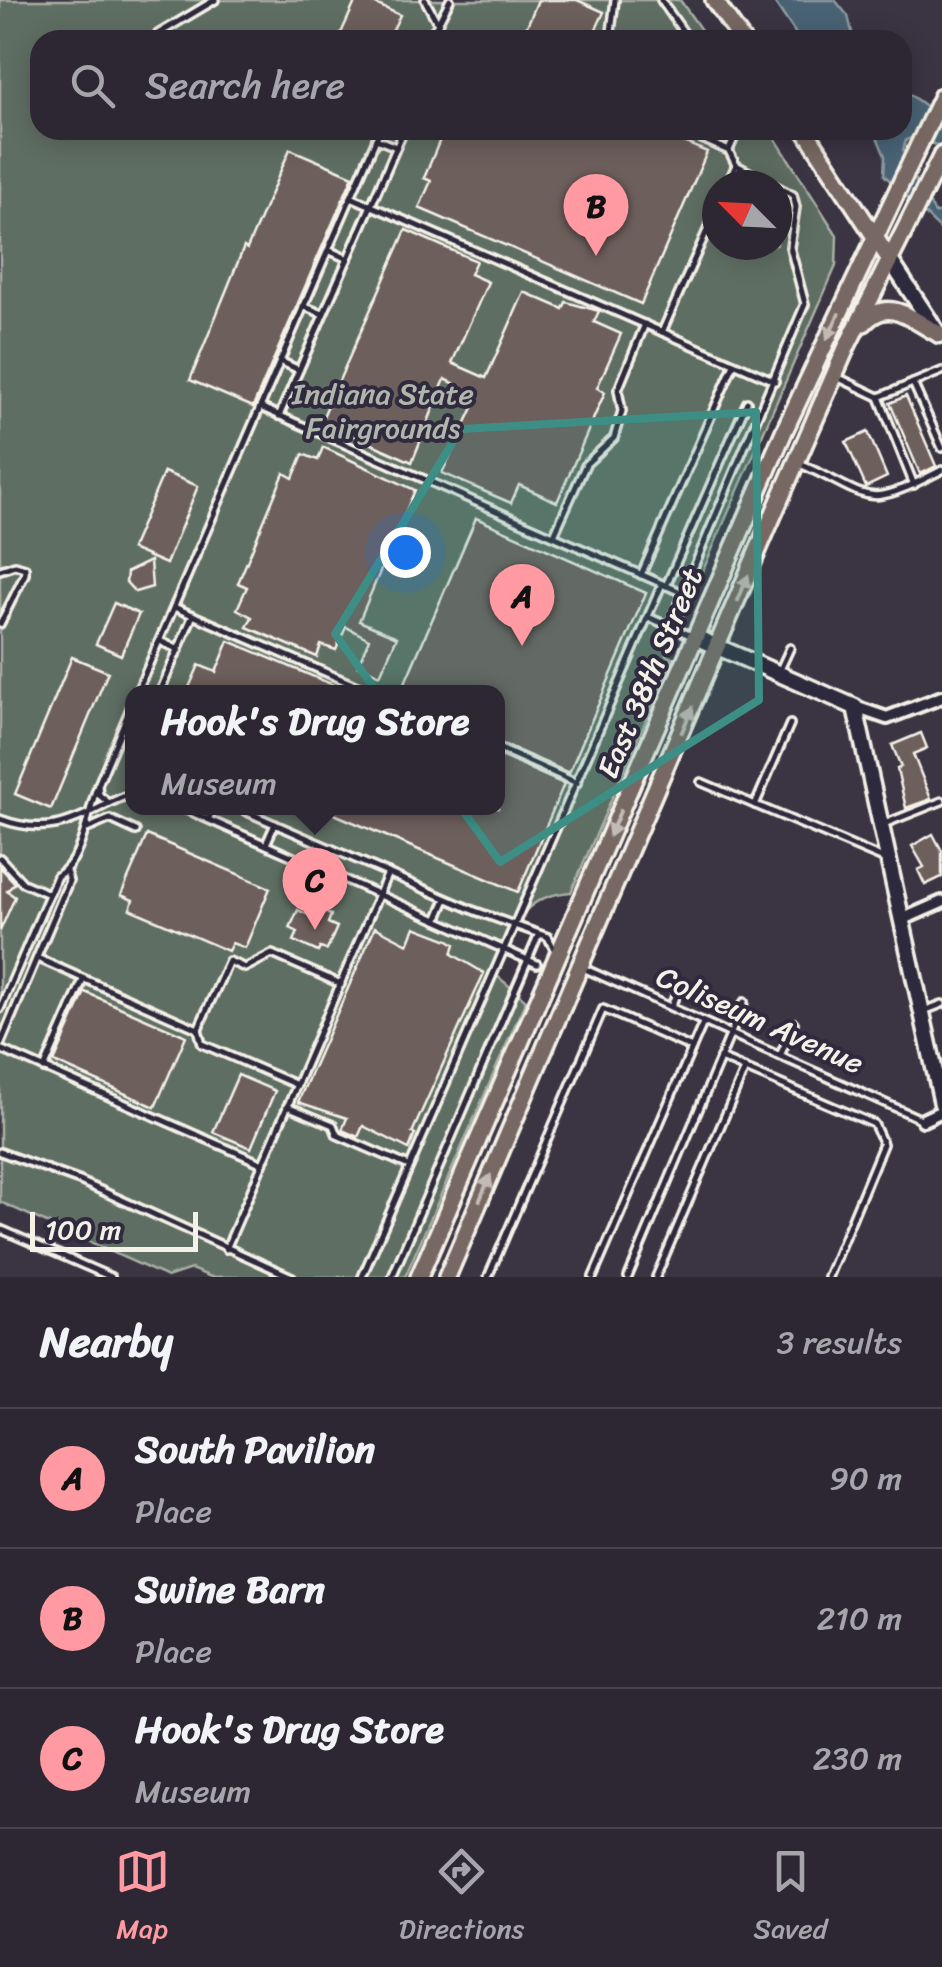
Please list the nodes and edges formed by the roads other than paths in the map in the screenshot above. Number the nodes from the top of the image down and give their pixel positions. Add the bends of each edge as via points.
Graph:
1 (215, 0) edge
2 (424, 0) edge
3 (450, 0) edge
4 (616, 0) edge
5 (662, 0) edge
6 (714, 0) edge
7 (437, 26) junction
8 (165, 30) edge
9 (429, 30) edge
10 (438, 30) edge
11 (612, 30) edge
12 (682, 30) edge
13 (735, 30) edge
14 (942, 96) edge
15 (376, 140) edge
16 (378, 140) edge
17 (399, 140) edge
18 (704, 140) edge
19 (734, 140) edge
20 (811, 140) edge
21 (396, 147) junction
22 (729, 151) junction
23 (942, 155) edge
24 (736, 165) junction
25 (734, 170) edge
26 (351, 197) junction
27 (371, 206) junction
28 (875, 238) junction
29 (702, 242) edge
30 (328, 250) junction
31 (348, 259) junction
32 (890, 260) junction
33 (304, 306) junction
34 (324, 314) junction
35 (645, 324) junction
36 (662, 332) junction
37 (941, 337) edge
38 (847, 346) junction
39 (280, 362) junction
40 (734, 364) junction
41 (299, 370) junction
42 (942, 371) edge
43 (834, 376) junction
44 (774, 381) junction
45 (913, 382) junction
46 (879, 396) junction
47 (747, 402) dead end
48 (260, 408) junction
49 (280, 416) junction
50 (942, 448) edge
51 (796, 462) junction
52 (942, 470) edge
53 (914, 485) junction
54 (554, 536) junction
55 (0, 570) edge
56 (641, 575) junction
57 (664, 585) junction
58 (683, 594) junction
59 (174, 607) junction
60 (194, 615) junction
61 (648, 617) junction
62 (0, 624) edge
63 (669, 626) junction
64 (695, 638) junction
65 (160, 641) junction
66 (718, 648) junction
67 (790, 648) dead end
68 (178, 650) junction
69 (779, 674) junction
70 (141, 685) edge
71 (163, 685) edge
72 (355, 685) edge
73 (942, 697) edge
74 (856, 707) junction
75 (125, 721) edge
76 (790, 724) dead end
77 (123, 726) joint
78 (505, 751) edge
79 (701, 782) dead end
80 (577, 783) junction
81 (98, 785) junction
82 (125, 797) edge
83 (942, 801) edge
84 (110, 802) junction
85 (755, 805) junction
86 (91, 813) junction
87 (199, 815) edge
88 (210, 815) edge
89 (255, 815) edge
90 (0, 819) edge
91 (208, 819) junction
92 (275, 823) junction
93 (881, 824) junction
94 (84, 830) junction
95 (136, 830) dead end
96 (266, 844) junction
97 (332, 848) junction
98 (0, 858) edge
99 (888, 861) junction
100 (322, 868) junction
101 (66, 871) junction
102 (388, 873) junction
103 (380, 893) junction
104 (48, 898) junction
105 (446, 898) junction
106 (942, 902) edge
107 (59, 906) junction
108 (438, 918) junction
109 (901, 920) junction
110 (573, 921) junction
111 (512, 925) junction
112 (538, 936) junction
113 (548, 937) junction
114 (30, 938) junction
115 (42, 944) junction
116 (502, 946) junction
117 (558, 956) junction
118 (36, 958) junction
119 (528, 958) junction
120 (537, 964) junction
121 (580, 967) junction
122 (83, 978) junction
123 (13, 979) junction
124 (341, 984) junction
125 (679, 986) dead end
126 (24, 988) junction
127 (541, 995) junction
128 (744, 1002) dead end
129 (942, 1004) edge
130 (670, 1007) junction
131 (0, 1012) edge
132 (921, 1012) junction
133 (10, 1020) junction
134 (704, 1022) junction
135 (794, 1023) dead end
136 (198, 1029) junction
137 (730, 1034) junction
138 (0, 1047) edge
139 (692, 1048) junction
140 (780, 1056) junction
141 (720, 1058) junction
142 (44, 1068) junction
143 (746, 1069) junction
144 (297, 1085) junction
145 (288, 1106) junction
146 (942, 1108) edge
147 (923, 1120) joint
148 (0, 1152) edge
149 (262, 1164) junction
150 (409, 1166) junction
151 (0, 1229) edge
152 (226, 1249) junction
153 (110, 1277) edge
154 (292, 1277) edge
155 (362, 1277) edge
156 (392, 1277) edge
157 (420, 1277) edge
158 (447, 1277) edge
159 (488, 1277) edge
160 (592, 1277) edge
161 (628, 1277) edge
162 (656, 1277) edge
163 (828, 1277) edge

1 - 8 lane
2 - 7 lane
3 - 7 lane
4 - 11 lane
5 - 12 lane
6 - 13 main road
7 - 9 lane
7 - 10 lane
14 - 28 main road, East 38th Street
15 - 26 lane
16 - 21 lane
17 - 21 lane
18 - 22 lane
19 - 22 lane
20 - 28 main road
21 - 27 lane
22 - 24 lane
23 - 32 main road, East 38th Street
24 - 25 lane
24 - 44 lane via 781,185 796,200 790,247 805,304
26 - 27 lane
26 - 30 lane
27 - 31 lane
27 - 35 lane
28 - 32 main road
28 -> 64 main road, East 38th Street
29 - 36 lane
30 - 31 lane
30 - 33 lane
31 - 34 lane
32 - 37 street
32 - 38 main road, East 38th Street
33 - 34 lane
33 - 39 lane
34 - 41 lane
35 - 36 lane
35 - 54 lane via 618,390 622,411 614,438 586,464
36 - 40 lane
37 - 38 main road via 898,310 880,309
38 - 43 main road, East 38th Street
39 - 41 lane
39 - 48 lane
40 - 44 lane
40 - 56 lane
41 - 49 lane
42 - 45 lane
43 - 46 lane
43 - 51 main road, East 38th Street
44 - 58 lane
45 - 46 lane
45 - 50 lane
46 - 53 lane
47 - 57 lane
48 - 49 lane
48 - 59 lane
49 - 54 lane
51 - 53 lane via 870,498
66 -> 51 main road, East 38th Street
52 - 53 lane
54 - 56 lane
55 - 62 lane via 15,565 25,574
56 - 57 lane
57 - 58 lane
57 - 61 lane
58 - 63 lane
59 - 60 lane
59 - 65 lane
60 - 68 lane
60 - 72 lane
61 - 63 lane
61 - 80 lane
63 - 64 lane
64 - 66 street
64 -> 110 main road, East 38th Street
65 - 68 lane
65 - 70 lane
66 - 69 street
121 -> 66 main road, East 38th Street
67 - 69 lane
68 - 71 lane
69 - 74 street
73 - 74 street via 890,718
74 - 93 street
75 - 77 lane
76 - 85 lane
77 - 81 lane
78 - 80 lane
79 - 85 lane
80 - 111 lane
81 - 84 lane
81 - 86 lane
82 - 84 lane
83 - 93 lane
84 - 86 lane
85 - 99 lane
86 - 90 lane via 44,830
86 - 94 lane
87 - 91 lane
88 - 91 lane
89 - 92 lane
91 - 96 lane
92 - 96 lane
92 - 97 lane
93 - 99 street
94 - 95 lane via 110,819
94 - 101 lane
96 - 100 lane
97 - 100 lane
97 - 102 lane
98 - 104 lane via 23,884
99 - 109 street
100 - 103 lane
101 - 104 lane
101 - 107 lane via 70,881
102 - 103 lane
102 - 105 lane
103 - 108 lane
103 - 124 lane
104 - 107 lane
104 - 114 lane
105 - 108 lane
105 - 111 lane
106 - 109 street
107 - 115 lane
108 - 116 lane
109 - 132 street
110 - 113 lane
110 - 117 main road, East 38th Street
111 - 112 lane
111 - 116 lane
112 - 113 lane
112 - 119 lane
113 - 117 lane
114 - 115 lane
114 - 123 lane
115 - 118 lane
116 - 119 lane
116 - 150 lane
117 - 120 lane
117 - 121 street, Coliseum Avenue
117 - 127 main road, East 38th Street
118 - 122 lane
118 - 126 lane
119 - 120 lane
119 - 156 lane
120 - 127 lane
121 - 130 lane, Coliseum Avenue
158 -> 121 main road, East 38th Street
122 - 136 lane
122 - 142 lane
123 - 126 lane
123 - 131 lane
124 - 136 lane via 272,954 245,968 228,961
124 - 144 lane
125 - 130 lane
126 - 133 lane
127 - 157 main road, East 38th Street
128 - 137 lane
129 - 132 lane
130 - 134 lane, Coliseum Avenue
131 - 133 lane
132 - 146 street
133 - 138 lane
134 - 137 lane, Coliseum Avenue
134 - 139 lane
135 - 140 lane
136 - 144 lane via 202,1044
137 - 140 lane, Coliseum Avenue
137 - 141 lane
138 - 142 lane
139 - 159 lane via 603,1010
139 - 160 lane
140 - 147 lane, Coliseum Avenue
141 - 143 lane
141 - 161 lane
142 - 149 lane
143 - 162 lane
143 - 163 lane via 874,1124 883,1144
144 - 145 lane
145 - 149 lane
145 - 150 lane
146 - 147 street, Coliseum Avenue
148 - 152 lane via 80,1180
149 - 152 lane
150 - 155 lane
151 - 153 lane
152 - 154 lane

